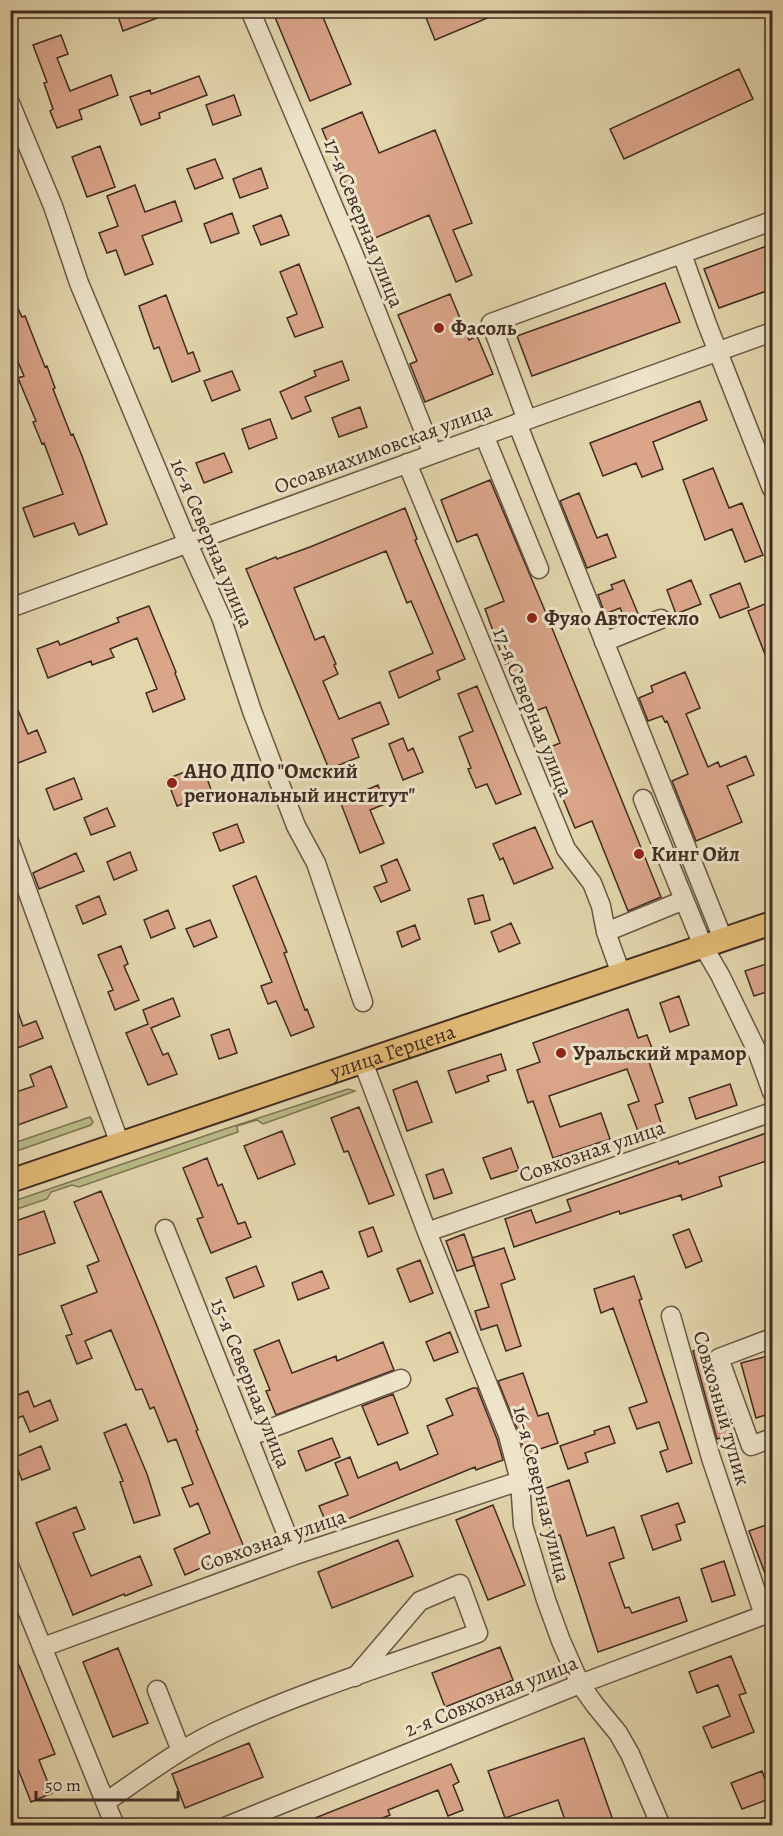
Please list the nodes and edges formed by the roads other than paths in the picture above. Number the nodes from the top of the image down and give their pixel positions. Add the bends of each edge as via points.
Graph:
1 (250, 10) edge
2 (10, 103) edge
3 (772, 221) edge
4 (682, 254) junction
5 (772, 332) edge
6 (719, 353) junction
7 (522, 422) junction
8 (484, 435) junction
9 (433, 454) junction
10 (407, 464) junction
11 (772, 489) edge
12 (188, 544) junction
13 (539, 569) dead end
14 (10, 608) edge
15 (660, 619) dead end
16 (604, 642) junction
17 (643, 799) dead end
18 (10, 844) edge
19 (684, 900) junction
20 (772, 923) edge
21 (606, 932) junction
22 (713, 943) junction
23 (621, 974) junction
24 (363, 1002) dead end
25 (363, 1062) junction
26 (772, 1092) edge
27 (772, 1112) edge
28 (120, 1144) junction
29 (10, 1181) edge
30 (165, 1229) dead end
31 (427, 1232) junction
32 (671, 1316) dead end
33 (772, 1338) edge
34 (401, 1379) dead end
35 (248, 1437) junction
36 (772, 1438) edge
37 (520, 1481) junction
38 (295, 1555) junction
39 (10, 1568) edge
40 (14, 1588) edge
41 (768, 1613) edge
42 (43, 1647) junction
43 (355, 1677) junction
44 (580, 1684) junction
45 (157, 1690) dead end
46 (181, 1751) junction
47 (106, 1802) junction
48 (115, 1826) edge
49 (227, 1826) edge
50 (660, 1826) edge

1 - 9 street, 17-я Северная улица via 350,244
2 - 12 street, 16-я Северная улица via 53,206 79,283
3 - 4 street
4 - 6 street
4 - 7 street via 491,323
5 - 6 street, Осоавиахимовская улица
6 - 7 street, Осоавиахимовская улица
6 - 11 street
7 - 8 street, Осоавиахимовская улица
7 - 16 street
8 - 9 street, Осоавиахимовская улица
8 - 13 street
9 - 10 street, Осоавиахимовская улица
10 - 12 street, Осоавиахимовская улица
10 - 21 street, 17-я Северная улица via 566,849 592,884
12 - 14 street, Осоавиахимовская улица
12 - 24 street, 16-я Северная улица via 221,617 296,826 316,863
15 - 16 street
16 - 22 street
17 - 19 street
18 - 28 street
19 - 21 street
19 - 22 street
20 - 22 main road, улица Герцена
21 - 23 street, 17-я Северная улица
22 - 23 main road, улица Герцена
22 - 26 street via 720,975
23 - 25 main road, улица Герцена
25 - 28 main road, улица Герцена
25 - 31 street, 16-я Северная улица
27 - 31 street, Совхозная улица
28 - 29 main road, улица Герцена
30 - 35 street, 15-я Северная улица
31 - 37 street, 16-я Северная улица via 508,1435
32 - 41 street, Совхозный тупик via 711,1458
33 - 36 street via 719,1358 751,1446
34 - 35 street
35 - 38 street, 15-я Северная улица
37 - 38 street, Совхозная улица
37 - 44 street, 16-я Северная улица via 530,1546 561,1641
38 - 42 street, Совхозная улица
39 - 40 street
40 - 42 street
41 - 44 street, 2-я Совхозная улица
42 - 47 street
43 - 43 street via 478,1633 460,1584 420,1601
43 - 46 street via 225,1727
44 - 49 street, 2-я Совхозная улица
44 - 50 street, 16-я Северная улица via 618,1733
45 - 46 street
46 - 47 street
47 - 48 street

